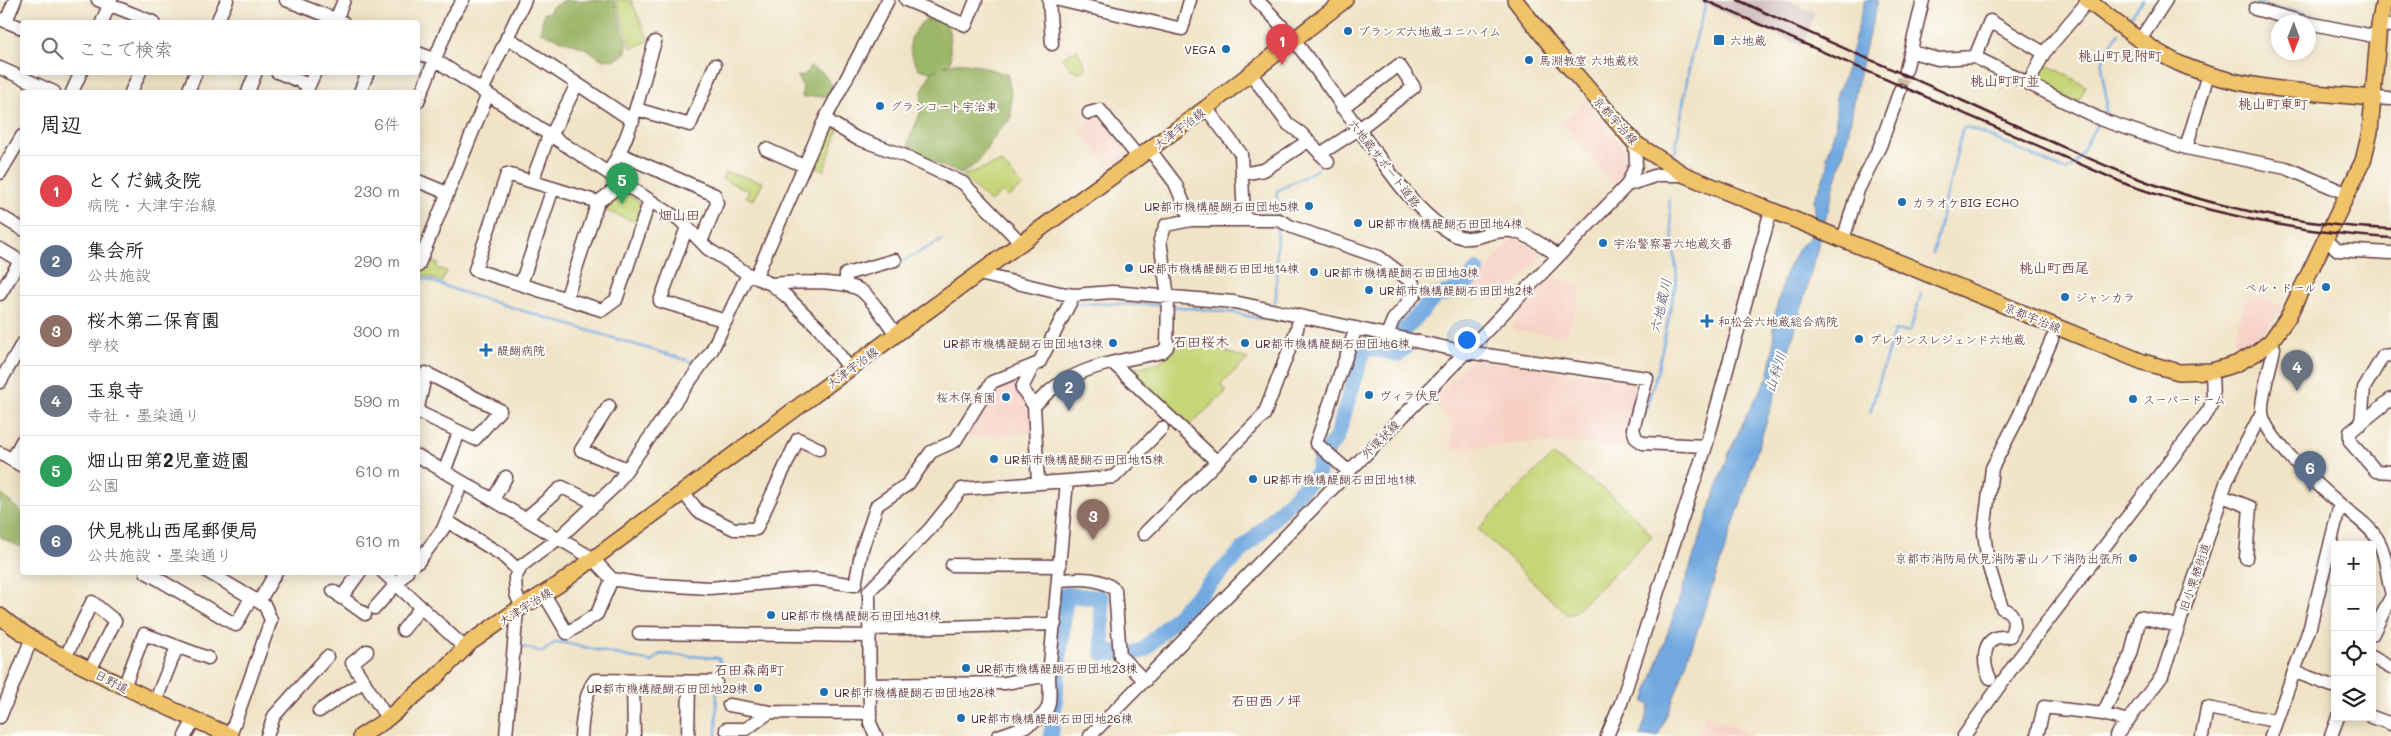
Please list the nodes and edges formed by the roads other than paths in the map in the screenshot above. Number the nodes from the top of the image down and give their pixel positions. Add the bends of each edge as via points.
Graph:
1 (15, 0) edge
2 (226, 0) edge
3 (286, 0) edge
4 (344, 0) edge
5 (463, 0) edge
6 (524, 0) edge
7 (888, 0) edge
8 (906, 0) edge
9 (976, 0) edge
10 (1049, 0) edge
11 (1058, 0) edge
12 (1190, 0) edge
13 (1257, 0) edge
14 (1345, 0) edge
15 (1515, 0) edge
16 (1923, 0) edge
17 (2088, 0) edge
18 (2166, 0) edge
19 (2384, 0) edge
20 (106, 2) edge
21 (2255, 10) dead end
22 (2275, 15) edge
23 (3, 20) edge
24 (102, 20) edge
25 (148, 20) edge
26 (218, 20) edge
27 (333, 20) edge
28 (339, 20) edge
29 (2316, 25) edge
30 (20, 27) edge
31 (2383, 29) edge
32 (507, 37) junction
33 (2140, 40) junction
34 (1293, 41) junction
35 (655, 42) dead end
36 (1052, 44) dead end
37 (1912, 52) junction
38 (420, 53) edge
39 (2044, 53) junction
40 (1975, 57) junction
41 (434, 59) junction
42 (714, 65) dead end
43 (1, 70) edge
44 (1906, 70) tunnel mouth
45 (1251, 74) junction
46 (2208, 74) junction
47 (79, 75) edge
48 (138, 75) edge
49 (195, 75) edge
50 (255, 75) edge
51 (282, 75) edge
52 (313, 75) edge
53 (367, 75) edge
54 (2029, 83) junction
55 (577, 84) junction
56 (308, 89) edge
57 (46, 90) edge
58 (73, 90) edge
59 (131, 90) edge
60 (189, 90) edge
61 (249, 90) edge
62 (361, 90) edge
63 (1900, 90) tunnel mouth
64 (485, 92) junction
65 (420, 96) edge
66 (2374, 98) junction
67 (2391, 99) edge
68 (1206, 108) junction
69 (1342, 108) junction
70 (1089, 113) dead end
71 (634, 115) junction
72 (825, 119) junction
73 (1359, 129) junction
74 (550, 135) junction
75 (20, 139) edge
76 (1308, 142) junction
77 (1635, 143) junction
78 (2186, 148) junction
79 (766, 149) dead end
80 (620, 154) junction
81 (1144, 154) junction
82 (804, 166) junction
83 (0, 172) edge
84 (608, 173) junction
85 (1242, 174) junction
86 (1684, 175) junction
87 (532, 181) junction
88 (420, 182) edge
89 (623, 183) junction
90 (1627, 185) junction
91 (553, 188) junction
92 (447, 193) junction
93 (2348, 194) junction
94 (650, 200) junction
95 (598, 202) junction
96 (1776, 212) junction
97 (0, 216) edge
98 (1244, 219) junction
99 (1191, 220) junction
100 (687, 227) junction
101 (20, 228) edge
102 (1840, 238) junction
103 (2326, 240) junction
104 (701, 242) junction
105 (1022, 244) junction
106 (0, 249) edge
107 (2391, 253) edge
108 (1558, 256) junction
109 (20, 260) edge
110 (896, 260) dead end
111 (420, 261) edge
112 (20, 263) edge
113 (979, 274) junction
114 (752, 275) junction
115 (846, 281) junction
116 (521, 284) junction
117 (771, 284) junction
118 (0, 294) edge
119 (1074, 295) junction
120 (1168, 297) junction
121 (566, 299) junction
122 (1299, 316) junction
123 (726, 321) junction
124 (1356, 328) junction
125 (896, 334) junction
126 (1397, 337) junction
127 (2052, 339) dead end
128 (2271, 342) junction
129 (20, 347) edge
130 (1466, 352) junction
131 (2391, 355) edge
132 (1113, 363) junction
133 (1032, 368) junction
134 (850, 369) junction
135 (2212, 371) junction
136 (0, 382) edge
137 (420, 398) edge
138 (2391, 399) edge
139 (609, 406) dead end
140 (1034, 406) junction
141 (2262, 412) junction
142 (420, 413) edge
143 (2361, 424) junction
144 (1162, 428) dead end
145 (459, 432) junction
146 (1706, 446) junction
147 (819, 449) dead end
148 (20, 450) edge
149 (0, 453) edge
150 (420, 457) edge
151 (1217, 462) junction
152 (17, 463) edge
153 (627, 469) junction
154 (1348, 471) junction
155 (444, 472) junction
156 (2391, 472) edge
157 (506, 477) dead end
158 (1067, 481) junction
159 (462, 483) junction
160 (1038, 483) junction
161 (684, 492) junction
162 (2222, 496) junction
163 (493, 500) junction
164 (597, 504) junction
165 (2340, 504) junction
166 (525, 519) junction
167 (446, 521) junction
168 (1144, 534) dead end
169 (558, 539) junction
170 (2387, 549) edge
171 (420, 557) edge
172 (592, 558) junction
173 (2246, 558) dead end
174 (952, 565) dead end
175 (1060, 566) junction
176 (519, 571) junction
177 (151, 575) edge
178 (217, 575) edge
179 (274, 575) edge
180 (357, 575) edge
181 (386, 575) edge
182 (404, 575) edge
183 (612, 578) junction
184 (1059, 580) junction
185 (396, 584) junction
186 (855, 585) junction
187 (869, 590) junction
188 (2391, 591) edge
189 (544, 594) junction
190 (2391, 597) edge
191 (255, 600) junction
192 (421, 607) junction
193 (519, 608) junction
194 (0, 616) edge
195 (1055, 624) junction
196 (2178, 626) junction
197 (403, 630) dead end
198 (2374, 631) edge
199 (870, 632) junction
200 (639, 633) dead end
201 (31, 640) junction
202 (177, 646) junction
203 (465, 648) junction
204 (367, 651) dead end
205 (327, 657) dead end
206 (65, 658) junction
207 (208, 658) dead end
208 (2376, 659) edge
209 (2391, 668) edge
210 (90, 670) junction
211 (2295, 672) junction
212 (1049, 676) junction
213 (1990, 678) dead end
214 (364, 681) junction
215 (633, 681) junction
216 (1144, 681) junction
217 (689, 682) junction
218 (716, 682) dead end
219 (871, 685) junction
220 (2331, 686) edge
221 (124, 687) junction
222 (155, 702) junction
223 (729, 705) dead end
224 (320, 711) dead end
225 (770, 712) junction
226 (870, 713) junction
227 (2103, 714) junction
228 (0, 717) edge
229 (387, 718) junction
230 (2376, 718) edge
231 (194, 720) junction
232 (2128, 721) junction
233 (2275, 721) junction
234 (2337, 721) edge
235 (2391, 724) edge
236 (726, 729) dead end
237 (185, 736) edge
238 (230, 736) edge
239 (267, 736) edge
240 (361, 736) edge
241 (506, 736) edge
242 (581, 736) edge
243 (634, 736) edge
244 (688, 736) edge
245 (876, 736) edge
246 (998, 736) edge
247 (1090, 736) edge
248 (1607, 736) edge
249 (1964, 736) edge
250 (2037, 736) edge
251 (2116, 736) edge
252 (2202, 736) edge
253 (2271, 736) edge
254 (2331, 736) edge

1 - 23 street
2 - 26 street
3 - 27 street
4 - 28 street
5 - 41 street
6 - 32 street
7 - 72 street
8 - 9 street via 966,26
10 - 36 street
11 - 12 street via 1182,29
13 - 34 street, 六地蔵サポート道路
14 - 34 main road, 大津宇治線
15 - 77 main road, 京都宇治線
16 - 37 street
17 - 33 main road
17 - 39 street
18 - 33 street
19 - 31 main road, 京都宇治線
20 - 24 street
20 - 25 street
21 - 22 street
23 - 30 street
29 - 31 street
31 - 66 main road, 京都宇治線
32 - 55 street
32 - 64 street
33 - 46 main road via 2178,62
34 - 45 main road, 大津宇治線
34 - 69 street, 六地蔵サポート道路
35 - 71 street
37 - 40 street via 1938,59
37 - 44 street
38 - 41 street
39 - 40 street via 1990,21
39 - 54 street
40 - 54 street
41 - 64 street
41 - 65 street
42 - 71 street via 690,125
43 - 57 street
45 - 68 main road, 大津宇治線
45 - 76 street via 1288,124
46 - 66 main road via 2268,87
46 - 78 street
47 - 58 street
48 - 59 street
49 - 60 street
50 - 61 street
51 - 56 street
52 - 56 street
53 - 62 street
54 - 78 street via 2100,119
55 - 71 street
55 - 74 street
63 - 102 street via 1880,146 1858,190
64 - 74 street
64 - 92 street
66 - 67 street
66 - 93 main road, 京都宇治線 via 2367,147
68 - 81 main road, 大津宇治線
68 - 85 street via 1241,154
69 - 73 street, 六地蔵サポート道路
69 - 73 street via 1399,66 1414,87
70 - 81 street via 1100,110
71 - 80 street
72 - 82 street
72 - 105 street via 856,138 903,154 963,183
73 - 76 street via 1324,158
73 - 108 street, 六地蔵サポート道路 via 1403,190 1443,229 1473,239 1498,232 1516,232
74 - 84 street
74 - 87 street
75 - 83 street
76 - 85 street via 1264,170
77 - 86 main road, 京都宇治線
77 - 90 street, 外環状線 via 1636,166
78 - 93 street via 2286,168
79 - 82 street
80 - 84 street
80 - 104 street via 716,195 717,203
81 - 99 street via 1175,184
81 - 105 main road, 大津宇治線
82 - 114 street
84 - 89 street
85 - 98 street
86 - 90 street, 外環状線 via 1658,175
86 - 96 main road, 京都宇治線
87 - 91 street
87 - 116 street via 507,174 475,270
88 - 92 street
89 - 94 street
89 - 95 street
90 - 108 street, 外環状線
91 - 95 street
91 - 116 street
92 - 111 street
93 - 103 main road, 京都宇治線
94 - 100 street
94 - 121 street via 616,300 602,310
95 - 121 street
96 - 102 main road, 京都宇治線
96 - 146 street
97 - 101 street
98 - 99 street
98 - 126 street via 1279,220 1379,257 1404,274 1413,282 1415,294 1393,320
99 - 120 street via 1166,225 1160,240
100 - 104 street
100 - 123 street via 660,300
102 - 135 main road, 京都宇治線 via 2143,362 2179,372
103 - 107 street via 2338,250
103 - 128 main road, 京都宇治線 via 2288,317
104 - 114 street
105 - 113 main road, 大津宇治線
106 - 109 street
108 - 130 street, 外環状線
110 - 115 street
112 - 118 street
113 - 119 street
113 - 125 main road, 大津宇治線
114 - 117 street
114 - 123 street
115 - 117 street
115 - 125 street via 862,291
116 - 121 street
117 - 134 street via 820,329
119 - 120 street via 1112,292
119 - 133 street via 1039,363
120 - 122 street via 1234,302
120 - 132 street via 1167,347 1162,352
122 - 124 street
122 - 151 street via 1264,415
123 - 153 street via 712,350 688,386
124 - 126 street
124 - 154 street via 1316,443
125 - 134 main road, 大津宇治線
126 - 130 street
127 - 213 street via 2019,416 1992,468 1984,524 1988,564 2002,608 2014,617 2014,626 2010,636 1995,638 1988,645 1984,658
128 - 135 main road, 京都宇治線 via 2236,364
128 - 141 street, 旧小栗栖街道 via 2274,348
129 - 136 street
130 - 146 street via 1647,378 1633,429 1636,438 1643,443
130 - 154 street, 外環状線
131 - 143 street via 2383,356 2364,388
132 - 140 street via 1066,380
132 - 151 street
133 - 140 street via 1022,388
133 - 186 street via 992,382 955,441 931,452 908,484 877,505 862,549
134 - 161 main road, 大津宇治線
135 - 249 street via 2213,400 2209,410 2017,661
137 - 145 street via 426,373 500,410 475,438
138 - 143 street
139 - 153 street via 581,450
140 - 160 street
141 - 162 street, 旧小栗栖街道
141 - 165 street via 2274,439
142 - 145 street
143 - 156 street via 2350,432 2350,442 2376,471
144 - 158 street via 1114,477
145 - 155 street
146 - 248 street via 1624,695
147 - 161 street via 798,439 756,529 734,529 698,511
148 - 152 street
149 - 152 street
150 - 155 street
151 - 168 street
153 - 164 street
154 - 216 street, 外環状線
155 - 159 street
157 - 163 street
158 - 160 street
158 - 175 street
159 - 163 street
159 - 167 street
160 - 187 street via 962,489 930,530
161 - 172 main road, 大津宇治線
162 - 173 street via 2250,507
162 - 196 street, 旧小栗栖街道
163 - 166 street
164 - 166 street via 562,487
164 - 169 street
165 - 170 street via 2372,531
165 - 211 street via 2310,627
166 - 169 street
167 - 171 street
167 - 176 street via 502,555
169 - 172 street
169 - 176 street via 521,566
170 - 188 street
172 - 183 street
172 - 189 main road, 大津宇治線
174 - 175 street
175 - 184 street
176 - 193 street via 515,578
177 - 191 street via 236,624
178 - 191 street
179 - 191 street
180 - 185 street via 337,594 370,611
181 - 185 street
182 - 185 street
183 - 186 street via 642,584 709,588 816,579
183 - 189 street via 597,614 567,633
184 - 195 street
184 - 216 street via 1106,582 1115,590 1120,653
185 - 192 street
186 - 187 street
187 - 199 street
189 - 193 main road, 大津宇治線
190 - 198 street
191 - 238 street via 265,606 271,620
192 - 197 street
192 - 203 street
193 - 203 main road, 大津宇治線
193 - 241 street
194 - 201 main road, 日野道
195 - 199 street
195 - 212 street
196 - 227 street via 2140,617 2131,654
196 - 232 street, 旧小栗栖街道 via 2162,676
199 - 200 street
199 - 219 street
201 - 206 main road, 日野道
201 - 228 street
202 - 207 street
202 - 221 street via 144,634
202 - 222 street
203 - 229 main road, 大津宇治線 via 432,681
204 - 214 street via 352,663
205 - 239 street via 274,716
206 - 210 main road, 日野道
206 - 210 street via 92,602 115,621
208 - 209 street
210 - 221 main road, 日野道
211 - 220 street
211 - 233 street
212 - 219 street via 1006,683
212 - 246 street via 1049,706 1045,714
214 - 224 street
214 - 229 street
215 - 217 street
215 - 242 street via 595,680 590,685
215 - 243 street
216 - 247 street, 外環状線
217 - 218 street
217 - 244 street
219 - 226 street
221 - 222 main road, 日野道
222 - 231 main road, 日野道
223 - 225 street
225 - 226 street
225 - 236 street via 746,729
226 - 245 street via 870,723
227 - 232 street
227 - 250 street via 2044,707
229 - 240 main road, 大津宇治線
230 - 235 street
231 - 237 street
231 - 238 main road, 日野道
232 - 251 street, 旧小栗栖街道
233 - 252 street via 2207,708
233 - 253 street
234 - 254 street

